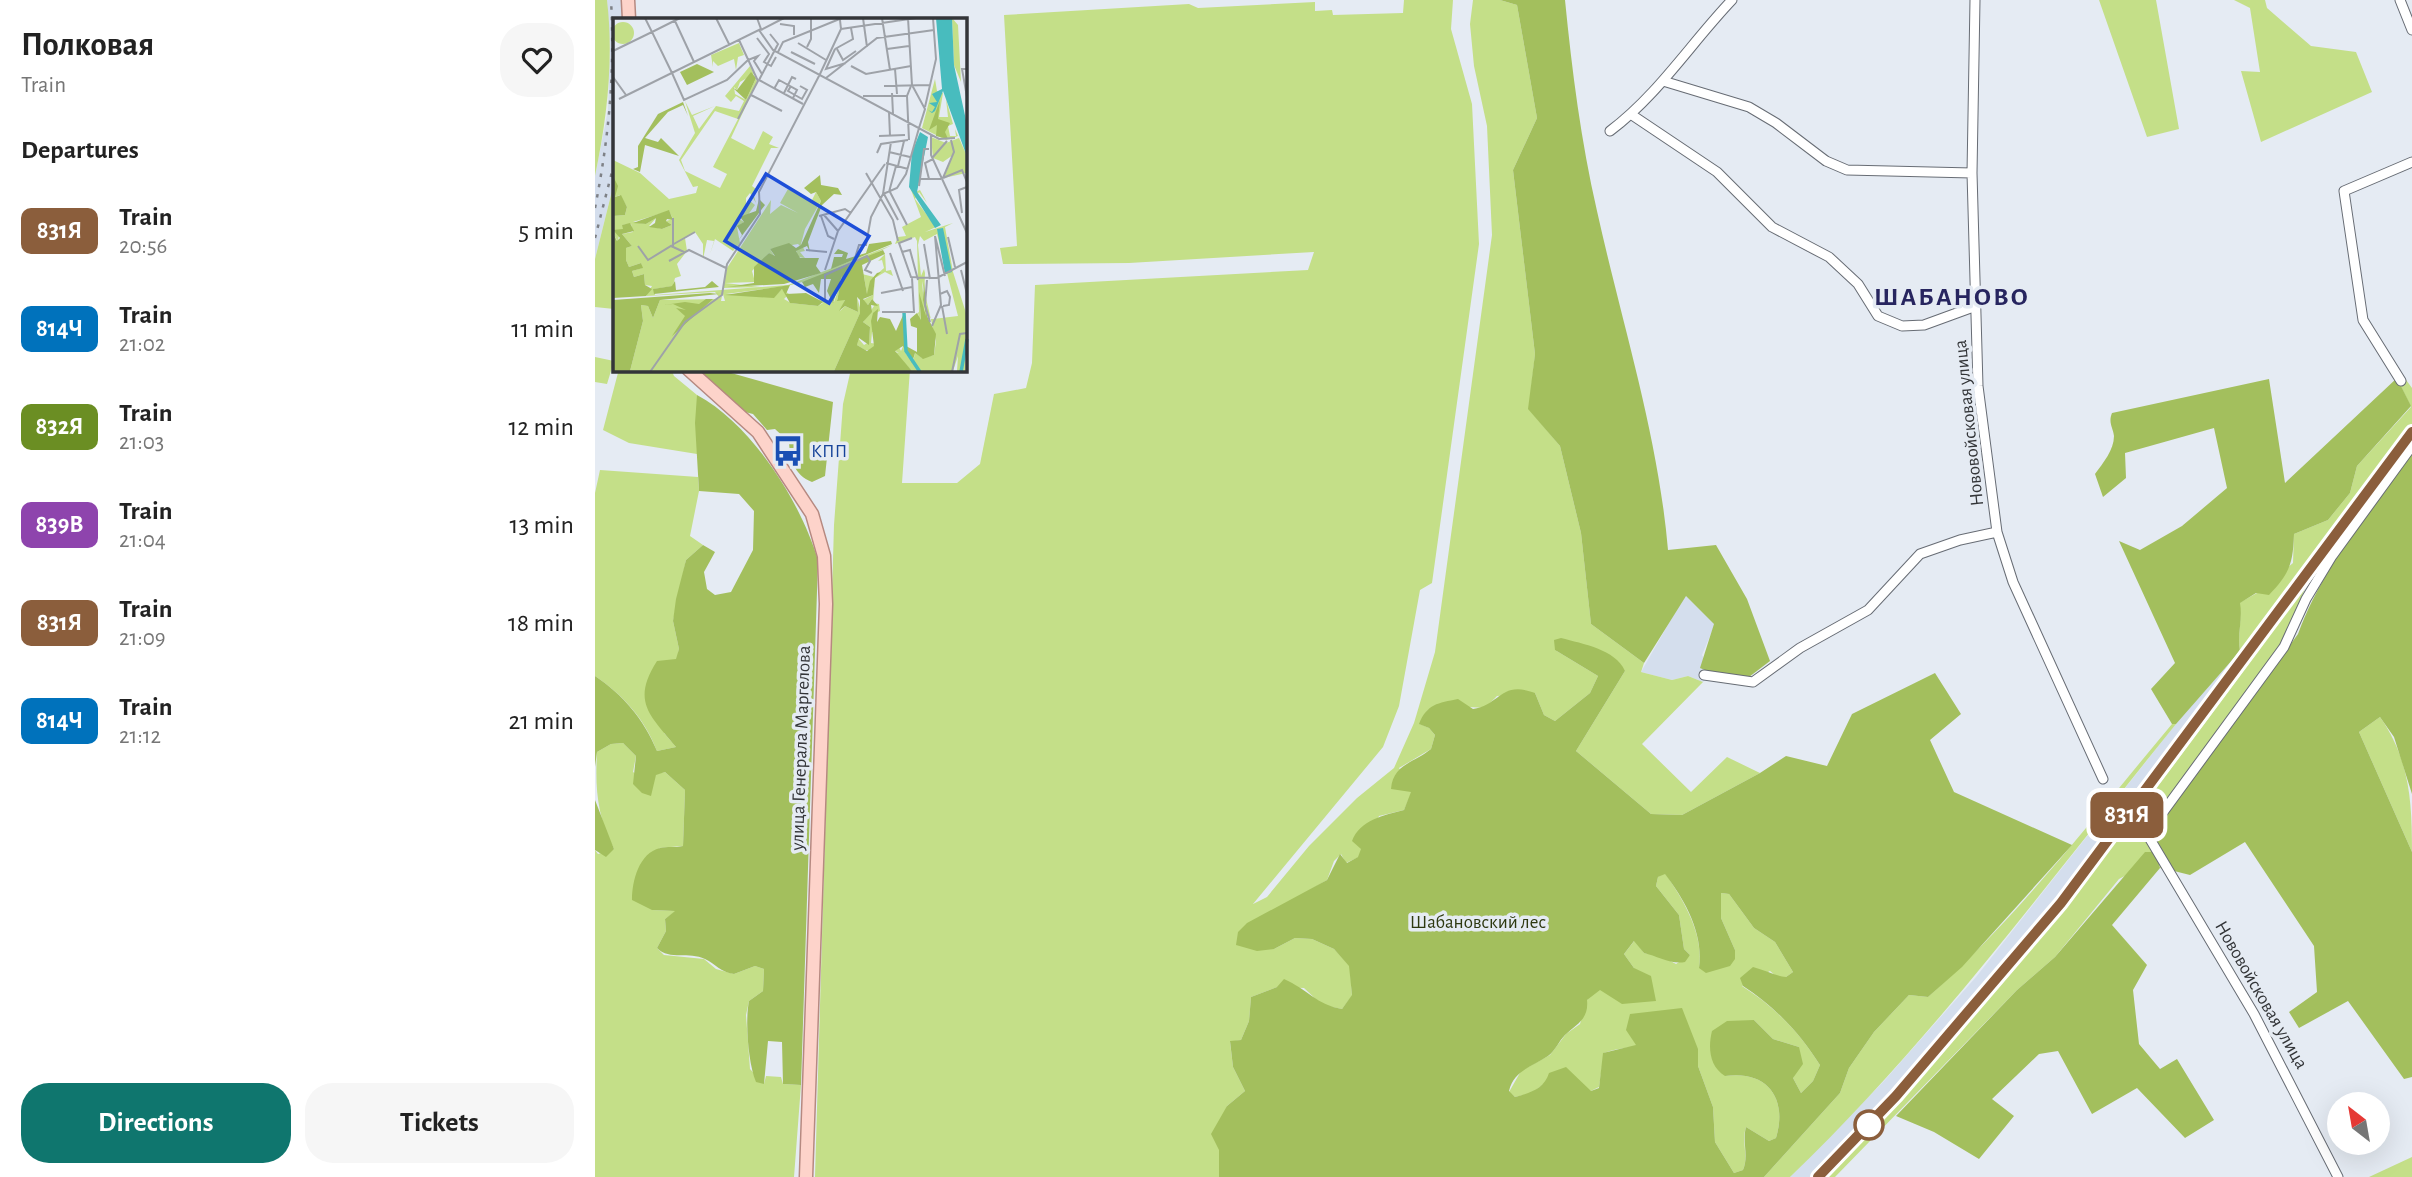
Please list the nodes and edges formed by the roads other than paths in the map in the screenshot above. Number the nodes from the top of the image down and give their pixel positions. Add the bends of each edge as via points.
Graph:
1 (628, 0) edge
2 (1732, 0) edge
3 (1975, 0) edge
4 (2400, 0) edge
5 (2408, 8) edge
6 (629, 18) edge
7 (2412, 30) edge
8 (1664, 81) junction
9 (1632, 115) junction
10 (1610, 131) dead end
11 (2412, 162) edge
12 (1972, 173) junction
13 (1976, 306) junction
14 (690, 371) edge
15 (2402, 381) dead end
16 (2412, 446) edge
17 (1997, 531) junction
18 (1704, 675) dead end
19 (2103, 779) dead end
20 (806, 1177) edge
21 (2338, 1177) edge

1 - 6 main road
2 - 8 street
3 - 12 street, Нововойсковая улица
4 - 5 street
5 - 7 street
8 - 9 street
8 - 12 street via 1749,107 1826,161 1847,170
9 - 10 street
9 - 13 street via 1717,172 1772,227 1829,257 1858,284 1878,316 1902,326 1924,325
11 - 15 street via 2343,191 2363,320
12 - 13 street, Нововойсковая улица
13 - 17 street, Нововойсковая улица via 1978,386
14 - 20 main road, улица Генерала Маргелова via 758,432 812,514 824,556
16 - 21 street, Нововойсковая улица via 2332,556 2284,647 2147,834 2254,1014
17 - 18 street via 1920,555 1868,610 1800,648 1753,682
17 - 19 street, Нововойсковая улица via 2013,582

